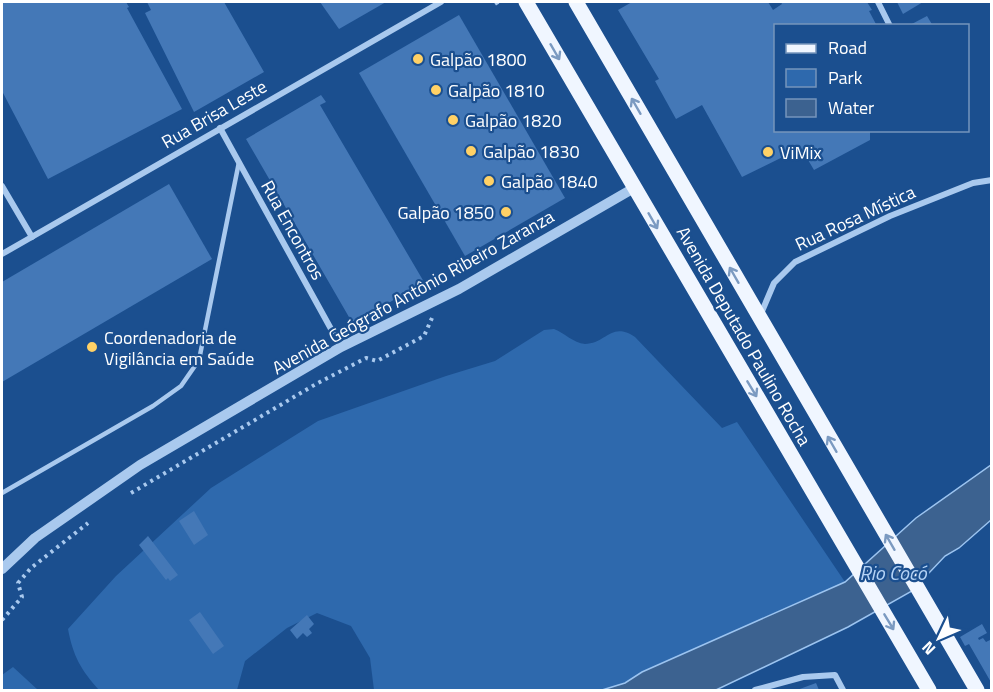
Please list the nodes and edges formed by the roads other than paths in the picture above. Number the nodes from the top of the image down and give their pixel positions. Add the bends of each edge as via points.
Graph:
1 (441, 2) edge
2 (526, 2) edge
3 (878, 2) edge
4 (580, 3) edge
5 (889, 24) edge
6 (220, 128) junction
7 (238, 162) junction
8 (992, 180) edge
9 (2, 186) edge
10 (634, 188) junction
11 (32, 237) junction
12 (2, 254) edge
13 (759, 319) junction
14 (341, 347) junction
15 (2, 493) edge
16 (2, 569) edge
17 (755, 690) edge
18 (843, 690) edge
19 (929, 690) edge
20 (976, 690) edge

1 - 6 street, Rua Brisa Leste
2 -> 10 main road, Avenida Deputado Paulino Rocha
3 - 5 street
13 -> 4 main road, Avenida Deputado Paulino Rocha
6 - 7 street, Rua Encontros
6 - 11 street, Rua Brisa Leste
7 - 14 street, Rua Encontros
7 - 15 lane via 199,360 181,386
8 - 13 street, Rua Rosa Mística via 973,183 890,216 795,262 774,283
9 - 11 street
10 - 14 street, Avenida Geógrafo Antônio Ribeiro Zaranza via 459,289
10 -> 19 main road, Avenida Deputado Paulino Rocha
11 - 12 street, Rua Brisa Leste
20 -> 13 main road, Avenida Deputado Paulino Rocha
14 - 16 street, Avenida Geógrafo Antônio Ribeiro Zaranza via 131,471 35,538
17 - 18 street via 803,677 835,675

